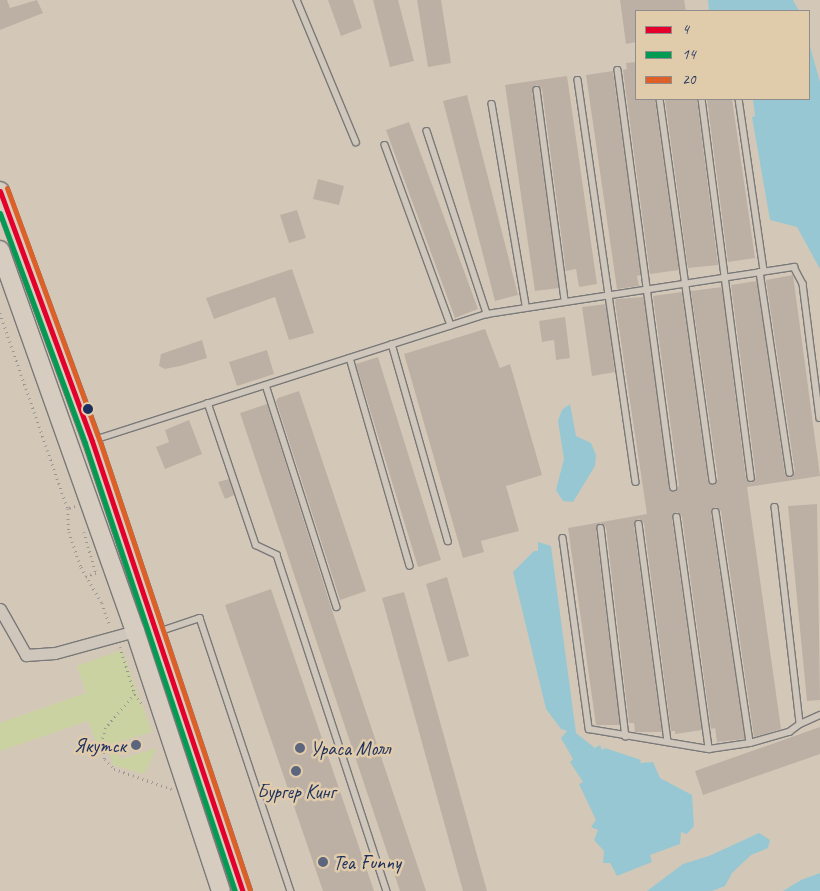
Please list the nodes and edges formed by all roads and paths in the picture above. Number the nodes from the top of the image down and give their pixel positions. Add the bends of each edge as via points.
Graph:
1 (297, 0) edge
2 (618, 70) dead end
3 (578, 80) dead end
4 (537, 90) dead end
5 (660, 100) edge
6 (702, 100) edge
7 (739, 100) edge
8 (492, 104) dead end
9 (427, 131) dead end
10 (356, 142) dead end
11 (385, 145) dead end
12 (0, 191) edge
13 (0, 250) edge
14 (762, 272) junction
15 (724, 277) junction
16 (684, 283) junction
17 (647, 288) junction
18 (610, 294) junction
19 (565, 300) junction
20 (526, 306) junction
21 (0, 313) edge
22 (487, 314) junction
23 (451, 325) junction
24 (392, 344) junction
25 (350, 358) junction
26 (266, 385) junction
27 (208, 403) junction
28 (820, 418) edge
29 (92, 441) junction
30 (790, 473) dead end
31 (751, 478) dead end
32 (713, 480) dead end
33 (636, 482) dead end
34 (674, 487) dead end
35 (82, 504) dead end
36 (776, 507) dead end
37 (68, 509) junction
38 (716, 512) dead end
39 (677, 517) dead end
40 (639, 524) dead end
41 (601, 528) dead end
42 (563, 538) dead end
43 (448, 541) dead end
44 (410, 566) dead end
45 (337, 606) dead end
46 (0, 609) edge
47 (135, 631) junction
48 (156, 632) junction
49 (114, 637) junction
50 (135, 694) junction
51 (148, 711) dead end
52 (820, 715) edge
53 (800, 724) junction
54 (626, 737) junction
55 (668, 742) junction
56 (750, 744) junction
57 (709, 750) junction
58 (172, 782) dead end
59 (221, 891) edge
60 (243, 891) edge
61 (291, 891) edge
62 (386, 891) edge

1 - 10 lane
2 - 17 lane
3 - 18 lane
4 - 19 lane
5 - 16 lane
6 - 15 lane
7 - 14 lane
8 - 20 lane
9 - 22 lane
11 - 23 lane
12 - 29 main road
13 - 47 main road
14 - 15 lane
14 - 28 lane via 794,267 803,284
14 - 30 lane
15 - 16 lane
15 - 31 lane
16 - 17 lane
16 - 32 lane
17 - 18 lane
17 - 34 lane
18 - 19 lane
18 - 33 lane
19 - 20 lane
20 - 22 lane
21 - 37 path
22 - 23 lane
23 - 24 lane
24 - 25 lane
24 - 43 lane
25 - 26 lane
25 - 44 lane
26 - 27 lane
26 - 45 lane
27 - 29 lane
27 - 62 lane via 256,545 277,555
29 - 48 main road
35 - 37 path
36 - 53 lane
37 - 49 path via 69,532 81,567 102,603
38 - 56 lane
39 - 57 lane
40 - 55 lane
41 - 54 lane
42 - 54 lane via 589,729
46 - 49 street via 26,655 55,653
47 - 49 street
47 - 59 main road
48 - 60 main road
48 - 61 lane via 200,618
49 - 50 path via 122,650
50 - 51 path
50 - 58 path via 106,728 101,743 106,759 114,769 175,791
52 - 53 lane
53 - 56 lane via 789,732
54 - 55 lane
55 - 57 lane
56 - 57 lane

